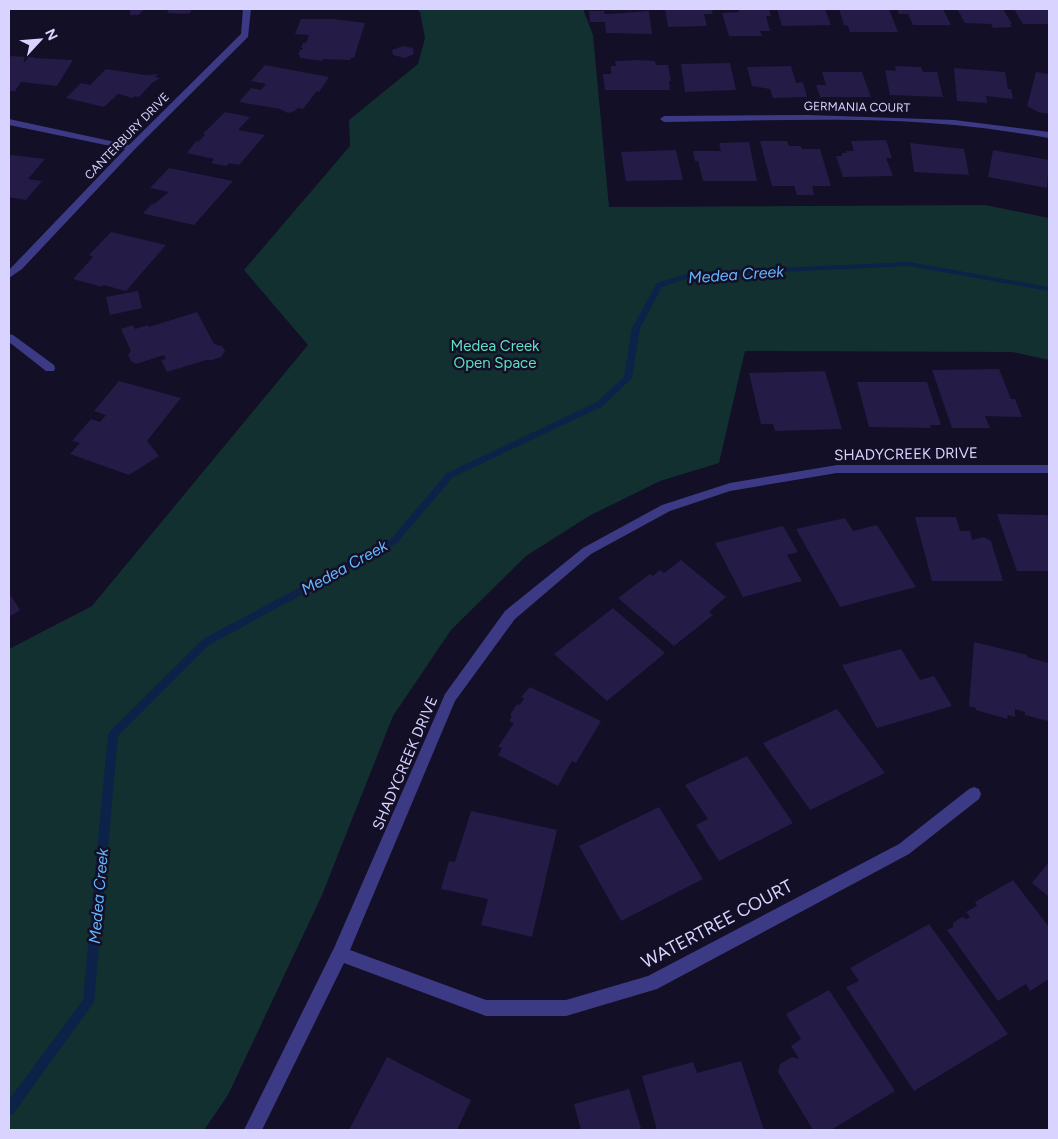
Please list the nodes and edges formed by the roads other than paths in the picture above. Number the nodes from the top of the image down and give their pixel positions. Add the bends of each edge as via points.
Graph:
1 (247, 9) edge
2 (664, 119) dead end
3 (9, 122) edge
4 (1049, 135) edge
5 (131, 148) junction
6 (9, 274) edge
7 (9, 337) edge
8 (50, 368) dead end
9 (1049, 469) edge
10 (974, 794) dead end
11 (340, 954) junction
12 (253, 1130) edge

1 - 5 street, CANTERBURY DRIVE via 245,35
2 - 4 street, GERMANIA COURT via 947,120
3 - 5 street
5 - 6 street, CANTERBURY DRIVE
7 - 8 street
9 - 11 street, SHADYCREEK DRIVE via 837,469 730,487 666,508 587,551 510,615 450,698
10 - 11 street, WATERTREE COURT via 904,849 651,983 566,1008 486,1008
11 - 12 street, SHADYCREEK DRIVE

